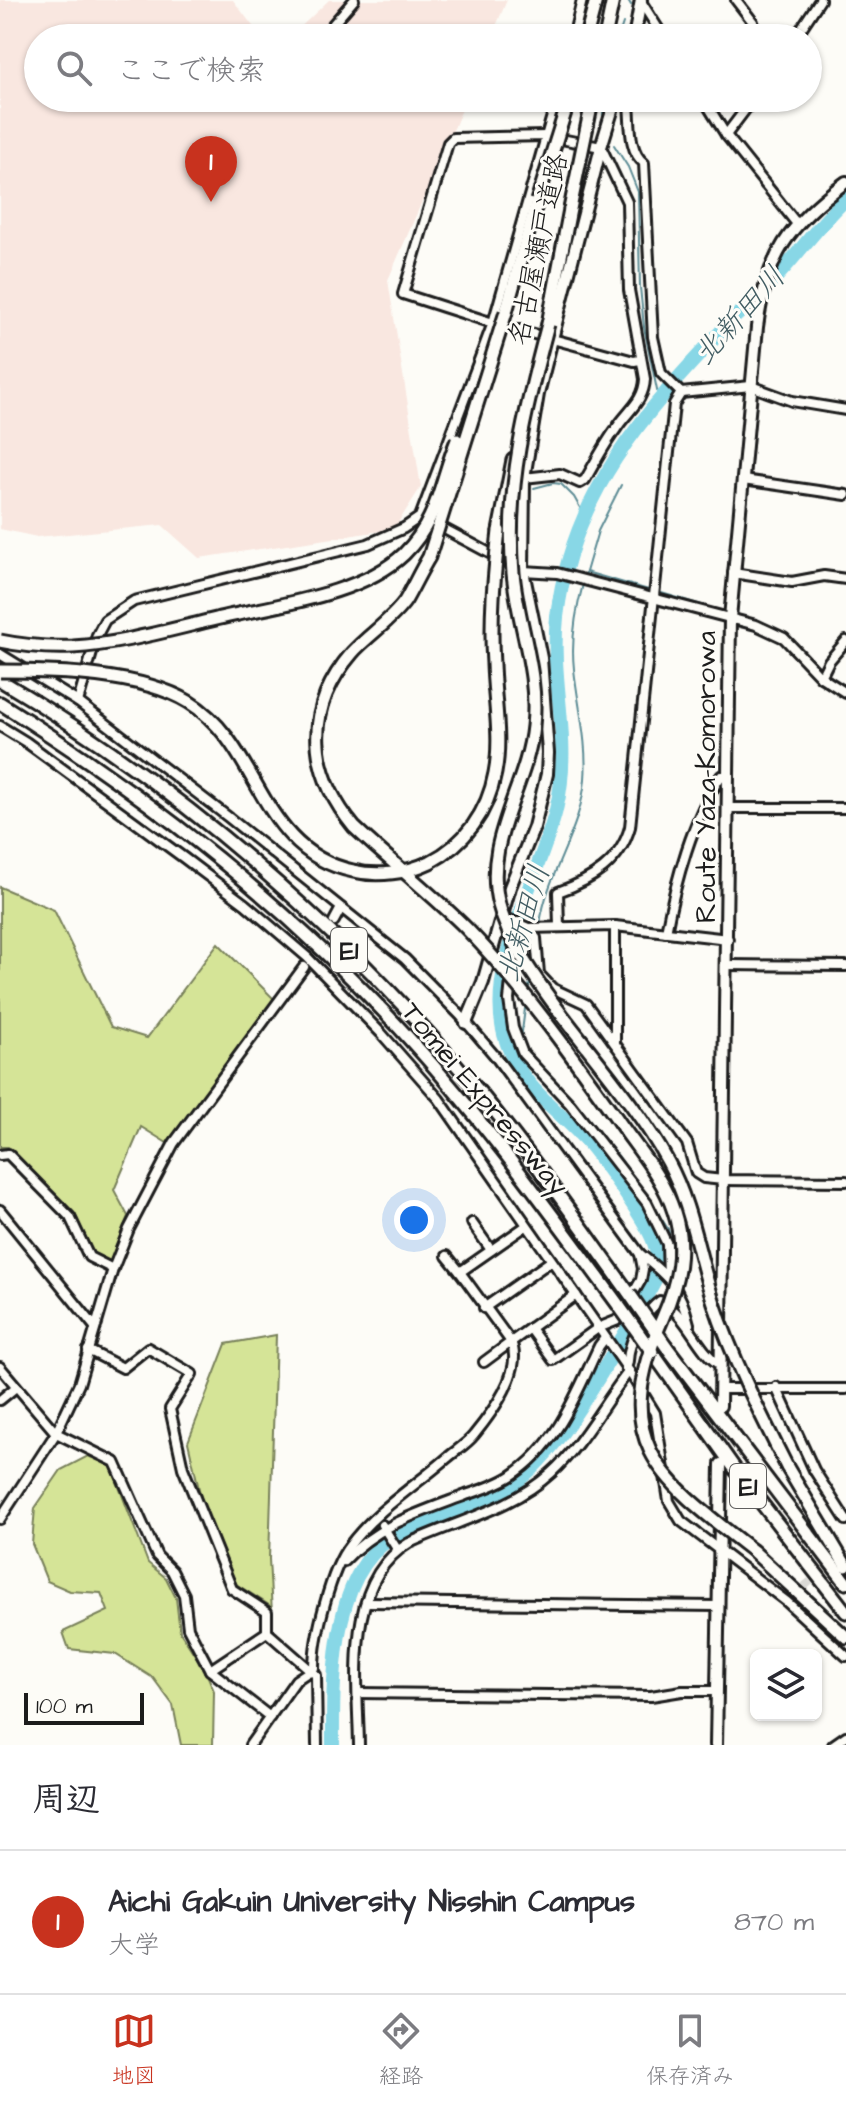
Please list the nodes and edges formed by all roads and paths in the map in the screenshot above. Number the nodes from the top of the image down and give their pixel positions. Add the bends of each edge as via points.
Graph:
1 (354, 0) edge
2 (582, 0) edge
3 (596, 0) edge
4 (613, 0) edge
5 (736, 0) edge
6 (820, 0) edge
7 (641, 1) edge
8 (753, 22) dead end
9 (333, 24) edge
10 (576, 24) edge
11 (589, 24) edge
12 (608, 24) edge
13 (637, 24) edge
14 (655, 24) edge
15 (804, 24) edge
16 (553, 112) edge
17 (565, 112) edge
18 (590, 112) edge
19 (612, 112) edge
20 (630, 112) edge
21 (712, 112) edge
22 (743, 112) edge
23 (726, 135) junction
24 (546, 136) junction
25 (601, 147) junction
26 (844, 188) edge
27 (797, 224) junction
28 (493, 323) junction
29 (553, 338) junction
30 (640, 360) junction
31 (484, 377) junction
32 (751, 386) junction
33 (679, 392) junction
34 (525, 409) junction
35 (846, 410) edge
36 (524, 478) junction
37 (743, 480) junction
38 (846, 495) edge
39 (420, 517) junction
40 (523, 571) junction
41 (733, 573) junction
42 (846, 579) edge
43 (653, 597) junction
44 (730, 618) junction
45 (0, 641) edge
46 (846, 641) edge
47 (0, 654) edge
48 (0, 671) edge
49 (821, 677) junction
50 (0, 680) edge
51 (846, 693) edge
52 (78, 702) junction
53 (0, 703) edge
54 (0, 726) edge
55 (729, 776) junction
56 (729, 808) junction
57 (846, 808) edge
58 (341, 908) junction
59 (501, 916) junction
60 (334, 921) tunnel mouth
61 (517, 922) junction
62 (559, 926) junction
63 (615, 926) junction
64 (528, 928) junction
65 (666, 932) junction
66 (728, 939) junction
67 (727, 965) junction
68 (846, 966) edge
69 (304, 967) tunnel mouth
70 (466, 1023) junction
71 (615, 1043) junction
72 (0, 1155) edge
73 (723, 1180) junction
74 (846, 1181) edge
75 (0, 1210) edge
76 (472, 1223) dead end
77 (526, 1226) junction
78 (491, 1250) junction
79 (640, 1254) junction
80 (447, 1256) dead end
81 (551, 1261) junction
82 (113, 1269) junction
83 (460, 1272) junction
84 (668, 1277) junction
85 (576, 1295) junction
86 (484, 1308) junction
87 (689, 1325) junction
88 (95, 1327) junction
89 (530, 1328) junction
90 (598, 1328) junction
91 (605, 1338) junction
92 (511, 1342) junction
93 (88, 1350) junction
94 (484, 1362) dead end
95 (721, 1366) junction
96 (0, 1367) edge
97 (628, 1369) junction
98 (16, 1387) junction
99 (776, 1387) junction
100 (721, 1389) junction
101 (846, 1389) edge
102 (0, 1400) edge
103 (720, 1406) tunnel mouth
104 (56, 1433) junction
105 (721, 1464) tunnel mouth
106 (377, 1517) junction
107 (0, 1519) edge
108 (846, 1520) edge
109 (384, 1529) junction
110 (396, 1548) junction
111 (719, 1550) junction
112 (846, 1566) edge
113 (338, 1567) junction
114 (846, 1583) edge
115 (794, 1594) tunnel mouth
116 (367, 1602) junction
117 (787, 1602) junction
118 (717, 1606) junction
119 (846, 1612) edge
120 (267, 1632) junction
121 (846, 1637) edge
122 (846, 1656) edge
123 (210, 1670) junction
124 (309, 1672) junction
125 (716, 1691) junction
126 (358, 1693) junction
127 (270, 1717) junction
128 (846, 1736) edge
129 (250, 1745) edge
130 (317, 1745) edge
131 (359, 1745) edge
132 (716, 1745) edge
133 (833, 1745) edge

1 - 9 street
2 - 10 street
3 - 11 highway
4 - 12 highway
5 - 8 street
6 - 15 street
7 - 13 main road
7 - 14 street
16 - 24 street
17 - 31 highway, 名古屋瀬戸道路, bridge
18 - 34 highway, 名古屋瀬戸道路, bridge via 548,324
19 - 25 main road
20 - 33 street via 634,151 644,163 658,366
21 - 23 street
22 - 23 street
23 - 27 street
24 - 25 street
24 - 28 street
24 - 28 street via 453,138 448,143 403,294
25 - 29 main road
25 - 30 street via 627,202 629,290
26 - 27 main road, Route Yaza-Komorowa
27 - 32 main road, Route Yaza-Komorowa via 781,245 762,290
28 - 29 street
28 - 39 street
29 - 30 street
29 - 36 main road
30 - 36 street via 642,397 585,480 553,473
31 - 45 highway, bridge via 445,469 432,517 401,557 372,575 317,594 108,643 56,647
31 - 121 highway, bridge via 429,557 406,600 353,652 326,694 318,724 322,772 354,827 449,911 523,992 669,1197 680,1258 643,1370 639,1403 644,1437 668,1480
32 - 33 street
32 - 35 street via 792,401
32 - 37 main road, Route Yaza-Komorowa
33 - 43 street
34 - 48 highway, bridge via 504,501 493,592 496,770 478,819 432,861 374,874 341,868 313,855 277,821 215,724 179,697 102,678
34 - 112 highway, bridge via 511,529 513,576 535,710 530,746 496,858 498,903 538,981 668,1161 689,1212 706,1280 756,1407
36 - 40 main road
37 - 38 street
37 - 41 main road, Route Yaza-Komorowa
39 - 40 street
39 - 52 street via 368,544 134,601 105,620
40 - 43 street via 557,573
40 - 59 main road via 541,658 548,763 538,812
41 - 42 street via 792,582 824,576
41 - 44 main road, Route Yaza-Komorowa
43 - 44 street
43 - 62 street via 628,834 607,867 558,892
44 - 49 street via 784,638
44 - 55 main road, Route Yaza-Komorowa
46 - 49 street
47 - 52 street
49 - 51 street
50 - 114 highway, Tomei Expressway / E1, bridge via 151,781 252,862 347,948 428,1032 527,1152
52 - 58 street
53 - 119 highway, Tomei Expressway / E1, bridge via 97,766 208,849 340,966 506,1153 735,1469
54 - 77 street via 184,858 307,957 439,1099
55 - 56 main road, Route Yaza-Komorowa
55 - 65 street via 721,776 709,794 674,891
56 - 57 street
56 - 66 main road, Route Yaza-Komorowa
58 - 60 street
58 - 70 street via 405,959
59 - 61 street
59 - 70 main road
61 - 64 street
61 - 84 street via 509,1000 523,1054 570,1104 647,1203 667,1244
62 - 63 street
62 - 64 street
63 - 65 street
63 - 71 street
64 - 71 street via 536,938 539,974 552,988 586,1004
65 - 66 street
66 - 67 main road, Route Yaza-Komorowa
67 - 68 street
67 - 73 main road, Route Yaza-Komorowa
69 - 82 street via 174,1143
70 - 79 street via 528,1098
71 - 73 street via 687,1143 696,1173
72 - 82 street via 8,1154 70,1217 89,1257
73 - 74 street
73 - 95 main road, Route Yaza-Komorowa
75 - 88 street
76 - 78 street
77 - 78 street
77 - 81 street
78 - 83 street
79 - 84 street
79 - 90 street via 641,1280 618,1320
80 - 83 street
81 - 85 street
81 - 86 street
82 - 88 street
83 - 86 street
84 - 87 street via 683,1299
85 - 89 street
85 - 90 street
86 - 92 street
87 - 95 street
87 - 97 street via 660,1301 650,1308 630,1347
88 - 93 street
89 - 90 street via 553,1360
89 - 92 street
90 - 91 street
91 - 97 street
91 - 109 street via 571,1407 532,1459 494,1485
92 - 94 street
92 - 106 street via 511,1380 473,1437
93 - 104 street
93 - 120 street via 123,1368 148,1348 192,1374 170,1409 183,1468 232,1589 267,1612
95 - 100 main road, Route Yaza-Komorowa
96 - 98 street
97 - 110 street via 565,1459 536,1485 497,1507
97 - 111 street via 655,1413 672,1509
98 - 102 street
98 - 104 street
99 - 100 street
99 - 101 street
99 - 108 street via 814,1470
100 - 103 main road, Route Yaza-Komorowa
104 - 107 street
104 - 123 street via 115,1462 157,1556 184,1595 188,1628
105 - 111 main road
106 - 109 street
106 - 113 street via 351,1542
109 - 110 street
109 - 113 street
110 - 116 street via 374,1580
111 - 117 street
111 - 118 main road
113 - 124 street
115 - 117 street
116 - 118 street
116 - 126 street via 358,1636
117 - 122 street
118 - 125 main road
120 - 123 street
120 - 124 street
123 - 127 street
124 - 127 street via 296,1680
124 - 130 street via 316,1675 318,1690
125 - 126 street via 651,1696
125 - 132 main road
126 - 131 street
127 - 129 street
128 - 133 street

